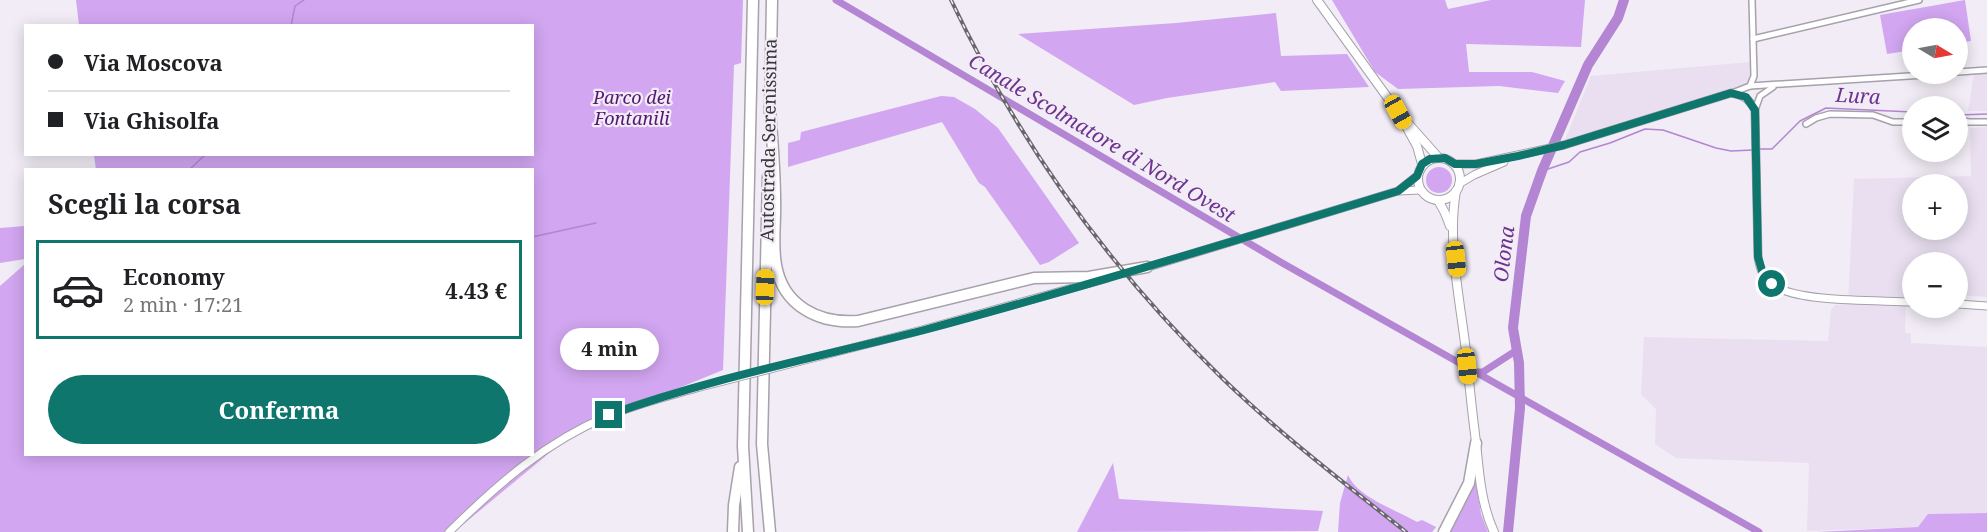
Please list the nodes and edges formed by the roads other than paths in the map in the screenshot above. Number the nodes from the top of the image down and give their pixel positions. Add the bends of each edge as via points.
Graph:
1 (753, 0) edge
2 (772, 0) edge
3 (1317, 0) edge
4 (1752, 0) edge
5 (1919, 0) edge
6 (1753, 39) junction
7 (1987, 70) edge
8 (1968, 71) edge
9 (1902, 77) edge
10 (1750, 86) junction
11 (1778, 86) junction
12 (1731, 93) junction
13 (770, 108) junction
14 (1755, 110) junction
15 (1398, 112) junction
16 (1902, 122) edge
17 (1968, 122) edge
18 (1987, 122) edge
19 (1806, 124) dead end
20 (1518, 156) junction
21 (1438, 157) junction
22 (1422, 164) junction
23 (1455, 164) junction
24 (1417, 176) junction
25 (1458, 188) junction
26 (1420, 190) junction
27 (1398, 191) junction
28 (1438, 200) junction
29 (1453, 237) junction
30 (1147, 267) junction
31 (1902, 301) edge
32 (1968, 305) edge
33 (1987, 306) edge
34 (1476, 444) junction
35 (743, 446) junction
36 (449, 532) edge
37 (733, 532) edge
38 (748, 532) edge
39 (770, 532) edge
40 (1444, 532) edge
41 (1494, 532) edge

1 - 35 highway, Autostrada Serenissima
2 - 13 highway, Autostrada Serenissima
3 - 15 main road
4 - 6 street
5 - 6 street
6 - 10 street via 1754,76
7 - 8 street
9 - 11 street
10 - 11 street
10 - 12 street
11 - 14 street via 1764,93
12 - 14 street via 1746,97
12 - 20 street
13 - 30 highway via 778,276 788,295 816,317 858,321 1034,278 1089,277
13 - 39 highway, Autostrada Serenissima via 762,444
14 - 31 street via 1758,257 1763,274 1772,284 1798,295
15 - 21 main road
15 - 22 main road via 1417,146
16 - 19 street via 1873,115 1830,114
17 - 18 street
20 - 23 street
20 - 25 street via 1474,175
21 - 22 main road
21 - 23 main road
22 - 24 main road
23 - 25 main road via 1460,177
24 - 26 main road
24 - 27 street
25 - 28 main road via 1451,196
25 - 29 main road via 1452,212
26 - 27 street
26 - 28 main road
27 - 30 street
28 - 29 main road
29 - 34 main road
30 - 36 street, bridge via 609,415 560,439 513,472
32 - 33 street
34 - 40 highway via 1469,483
34 - 41 main road via 1483,499
35 - 37 highway
35 - 38 highway, Autostrada Serenissima

